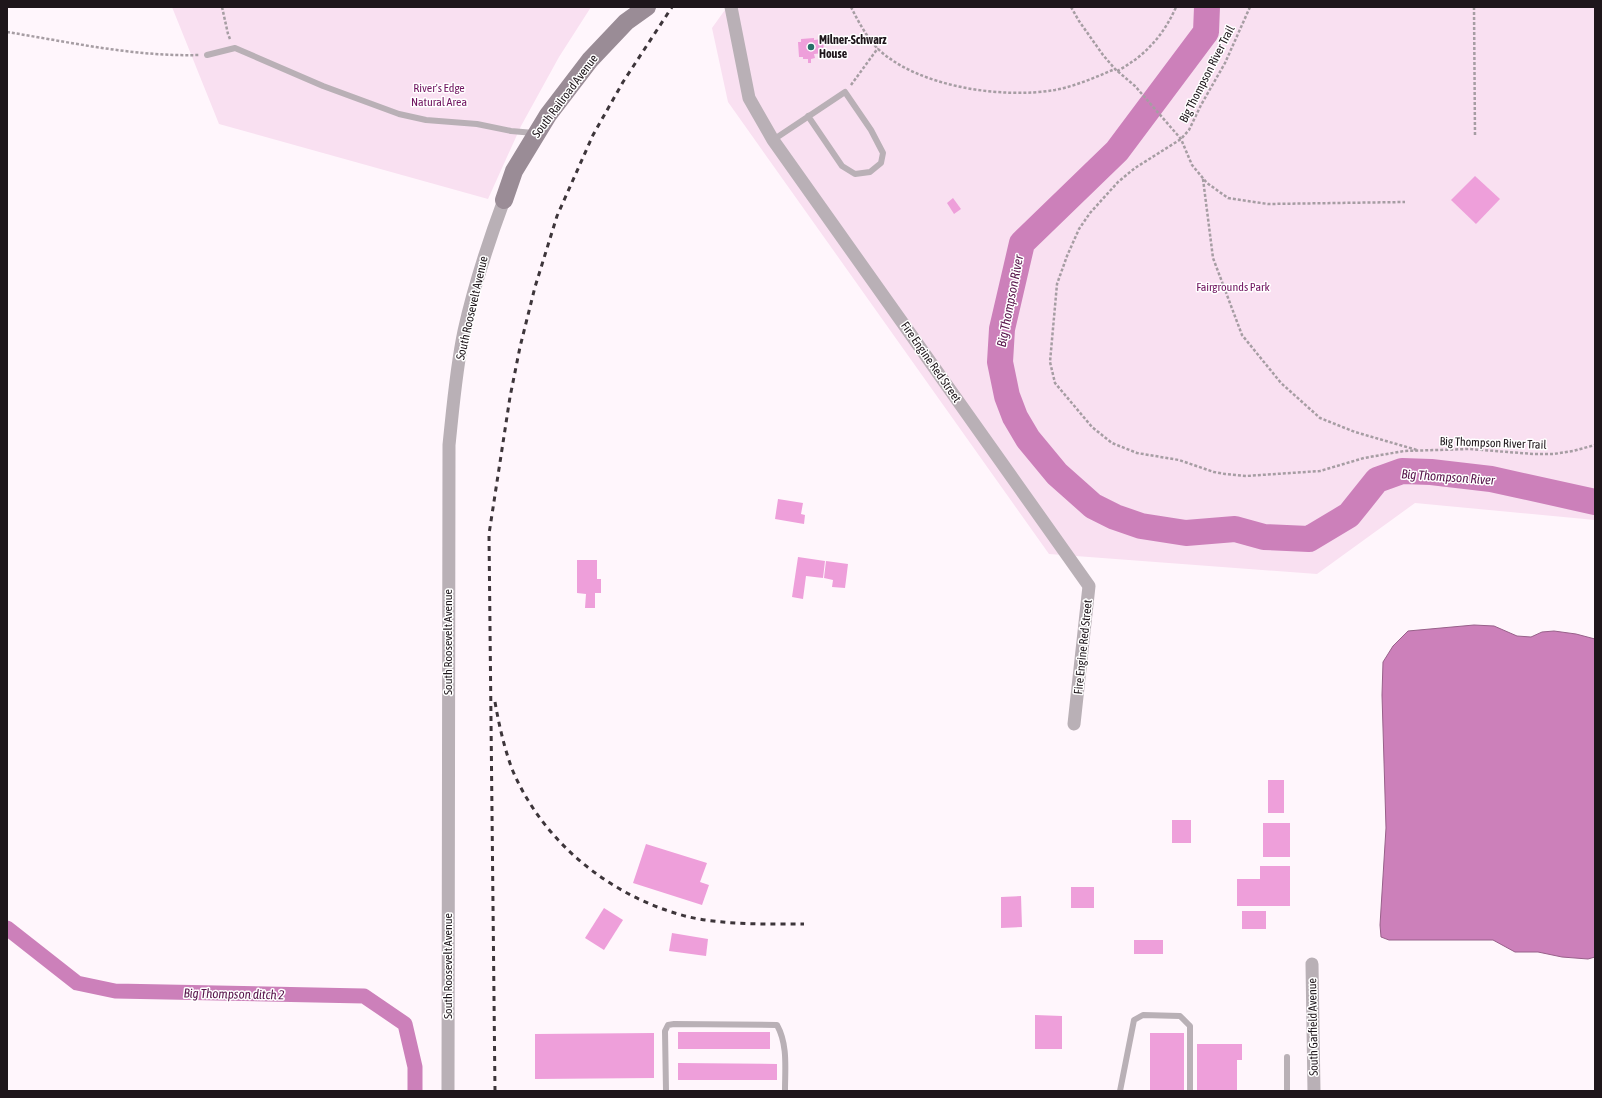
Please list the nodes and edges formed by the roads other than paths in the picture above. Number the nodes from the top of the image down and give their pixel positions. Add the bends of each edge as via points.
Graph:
1 (646, 7) edge
2 (731, 7) edge
3 (207, 55) road end
4 (808, 116) junction
5 (536, 133) junction
6 (773, 140) junction
7 (504, 200) joint
8 (1074, 724) dead end
9 (1312, 964) dead end
10 (1287, 1057) dead end
11 (448, 1091) edge
12 (666, 1091) edge
13 (786, 1091) edge
14 (1120, 1091) edge
15 (1190, 1091) edge
16 (1287, 1091) edge
17 (1314, 1091) edge

1 - 5 street, South Railroad Avenue via 626,22 590,60
2 - 6 street, Fire Engine Red Street via 749,98
3 - 5 lane via 235,48 323,86 399,114 426,120
4 - 4 lane via 845,92 883,153 880,163 870,172 855,174 842,166
4 - 6 lane
5 - 7 street, South Railroad Avenue via 514,171
6 - 8 street, Fire Engine Red Street via 1089,586
7 - 11 street, South Roosevelt Avenue via 488,244 464,331 449,445
9 - 17 street, South Garfield Avenue
10 - 16 lane
12 - 13 lane via 665,1031 668,1025 674,1024 777,1025 785,1046
14 - 15 lane via 1134,1020 1143,1015 1180,1016 1190,1026

